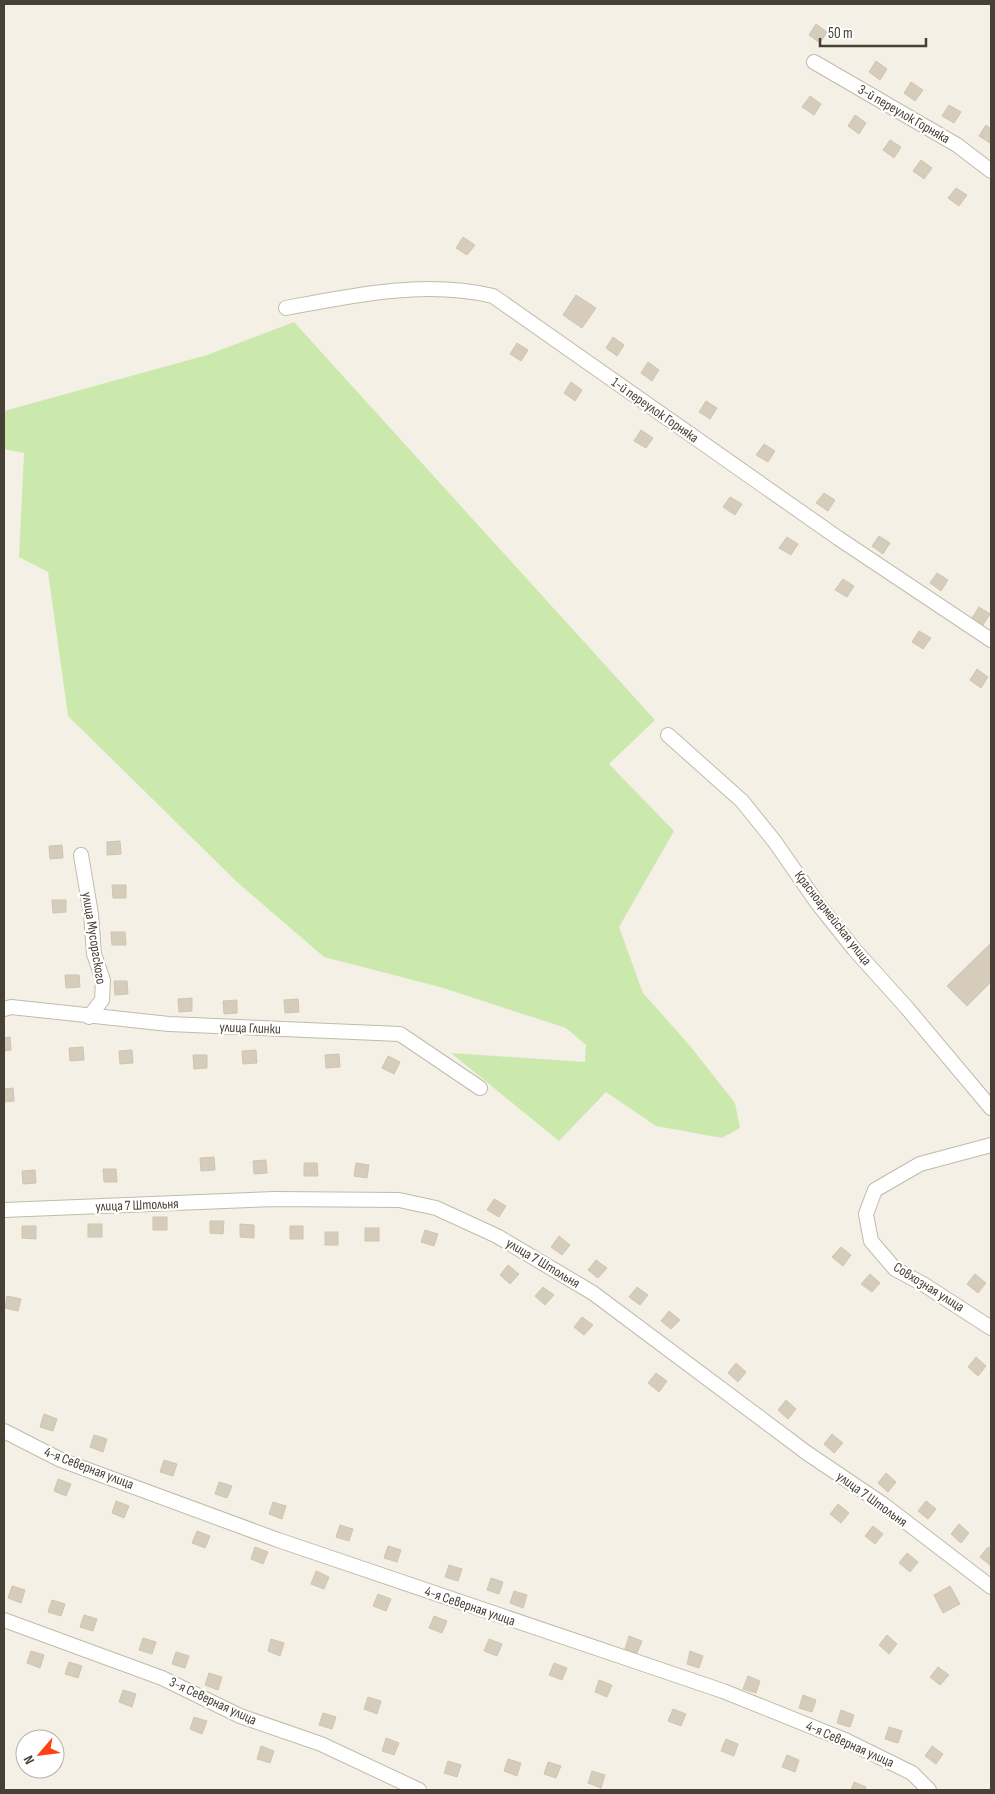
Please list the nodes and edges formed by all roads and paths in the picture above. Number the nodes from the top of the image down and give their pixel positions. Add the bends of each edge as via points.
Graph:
1 (814, 62) dead end
2 (991, 171) edge
3 (286, 308) dead end
4 (991, 640) edge
5 (668, 735) dead end
6 (81, 854) dead end
7 (4, 1008) edge
8 (90, 1017) junction
9 (480, 1088) dead end
10 (991, 1108) edge
11 (991, 1145) edge
12 (4, 1210) edge
13 (991, 1328) edge
14 (4, 1431) edge
15 (991, 1587) edge
16 (4, 1620) edge
17 (419, 1790) edge
18 (929, 1790) edge

1 - 2 street, 3-й переулок Горняка via 958,145
3 - 4 street, 1-й переулок Горняка via 422,288 465,290 493,296 838,538
5 - 10 street, Красноармейская улица via 742,801 854,949
6 - 8 street, улица Мусоргского via 94,954 103,980 102,1000
7 - 8 street, улица Глинки
8 - 9 street, улица Глинки via 169,1024 400,1034
11 - 13 street, Совхозная улица via 920,1164 875,1190 866,1214 870,1241 895,1269
12 - 15 street, улица 7 Штольня via 275,1199 399,1200 436,1208 497,1236 593,1293
14 - 18 street, 4-я Северная улица via 61,1460 278,1540 723,1691 845,1740 912,1774
16 - 17 street, 3-я Северная улица via 162,1678 240,1716 321,1744

